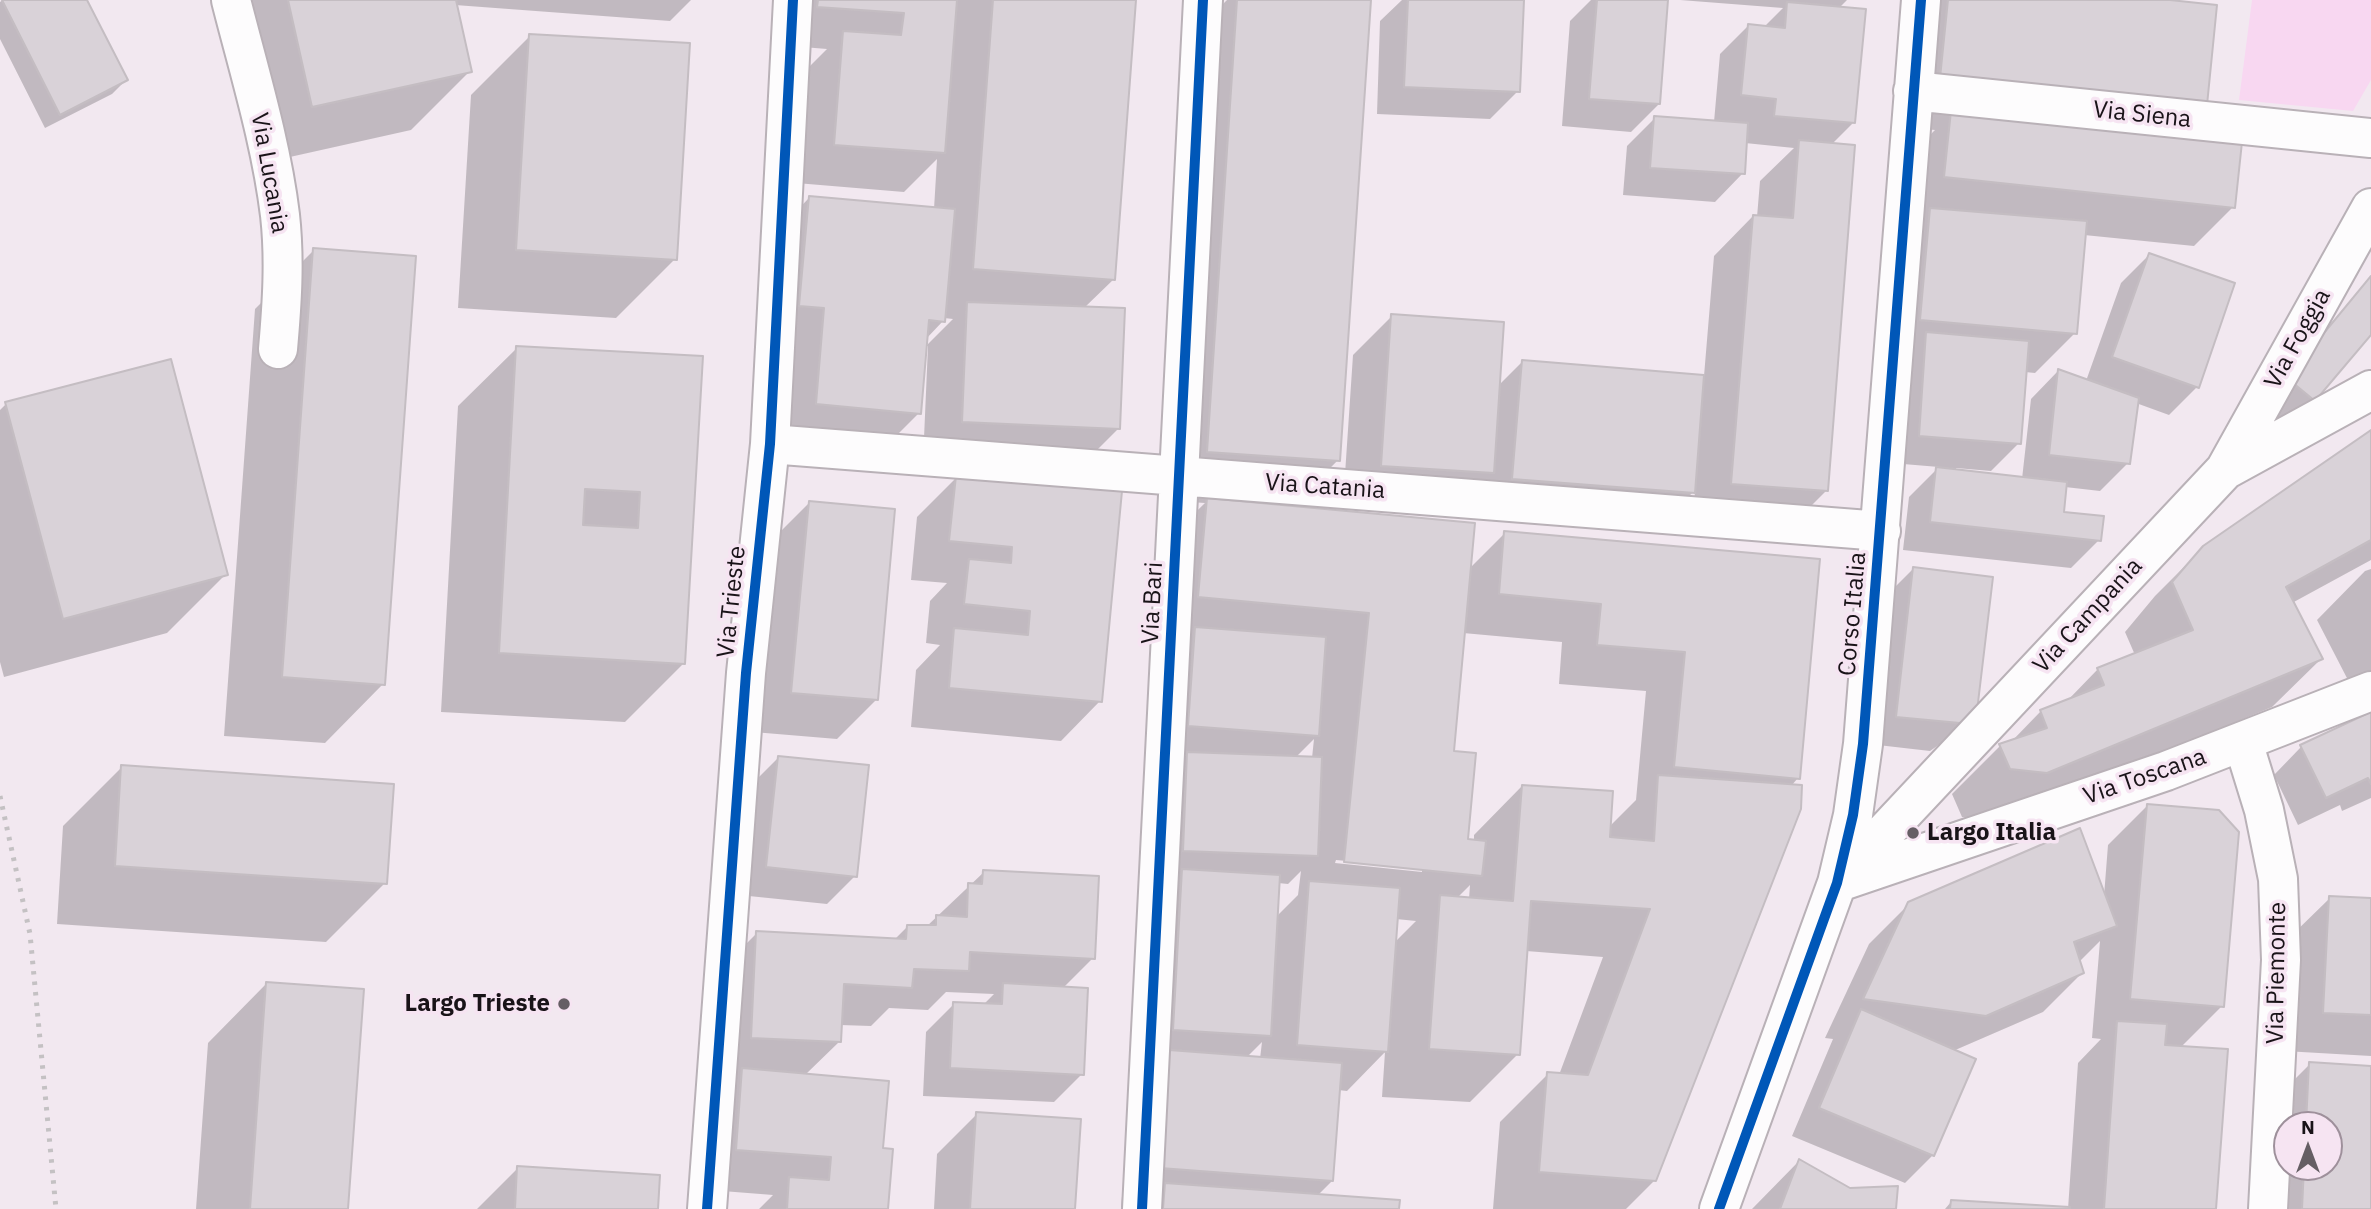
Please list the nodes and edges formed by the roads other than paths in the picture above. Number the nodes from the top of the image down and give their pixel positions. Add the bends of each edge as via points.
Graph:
1 (231, 0) edge
2 (793, 0) edge
3 (1203, 0) edge
4 (1921, 0) edge
5 (1913, 91) junction
6 (2371, 138) edge
7 (2371, 208) edge
8 (278, 349) dead end
9 (2371, 390) edge
10 (770, 444) junction
11 (2225, 470) junction
12 (1180, 476) junction
13 (1881, 531) junction
14 (2371, 691) edge
15 (2243, 743) junction
16 (1837, 883) junction
17 (707, 1209) edge
18 (1142, 1209) edge
19 (1719, 1209) edge
20 (2268, 1209) edge

1 - 8 street, Via Lucania via 280,216 283,288
2 - 10 street, Via Trieste
3 - 12 street, Via Bari
4 - 5 street, Corso Italia
5 - 6 street, Via Siena
5 - 13 street, Corso Italia
7 - 11 street, Via Foggia
9 - 11 street, Via Campania
10 - 12 street, Via Catania
10 - 17 street, Via Trieste via 746,673
11 - 16 street, Via Campania
12 - 13 street, Via Catania
12 - 18 street, Via Bari
13 - 16 street, Corso Italia via 1863,744
14 - 15 street, Via Toscana
15 - 16 street, Via Toscana
15 - 20 street, Via Piemonte via 2264,810 2278,880 2281,960
16 - 19 street, Corso Italia

